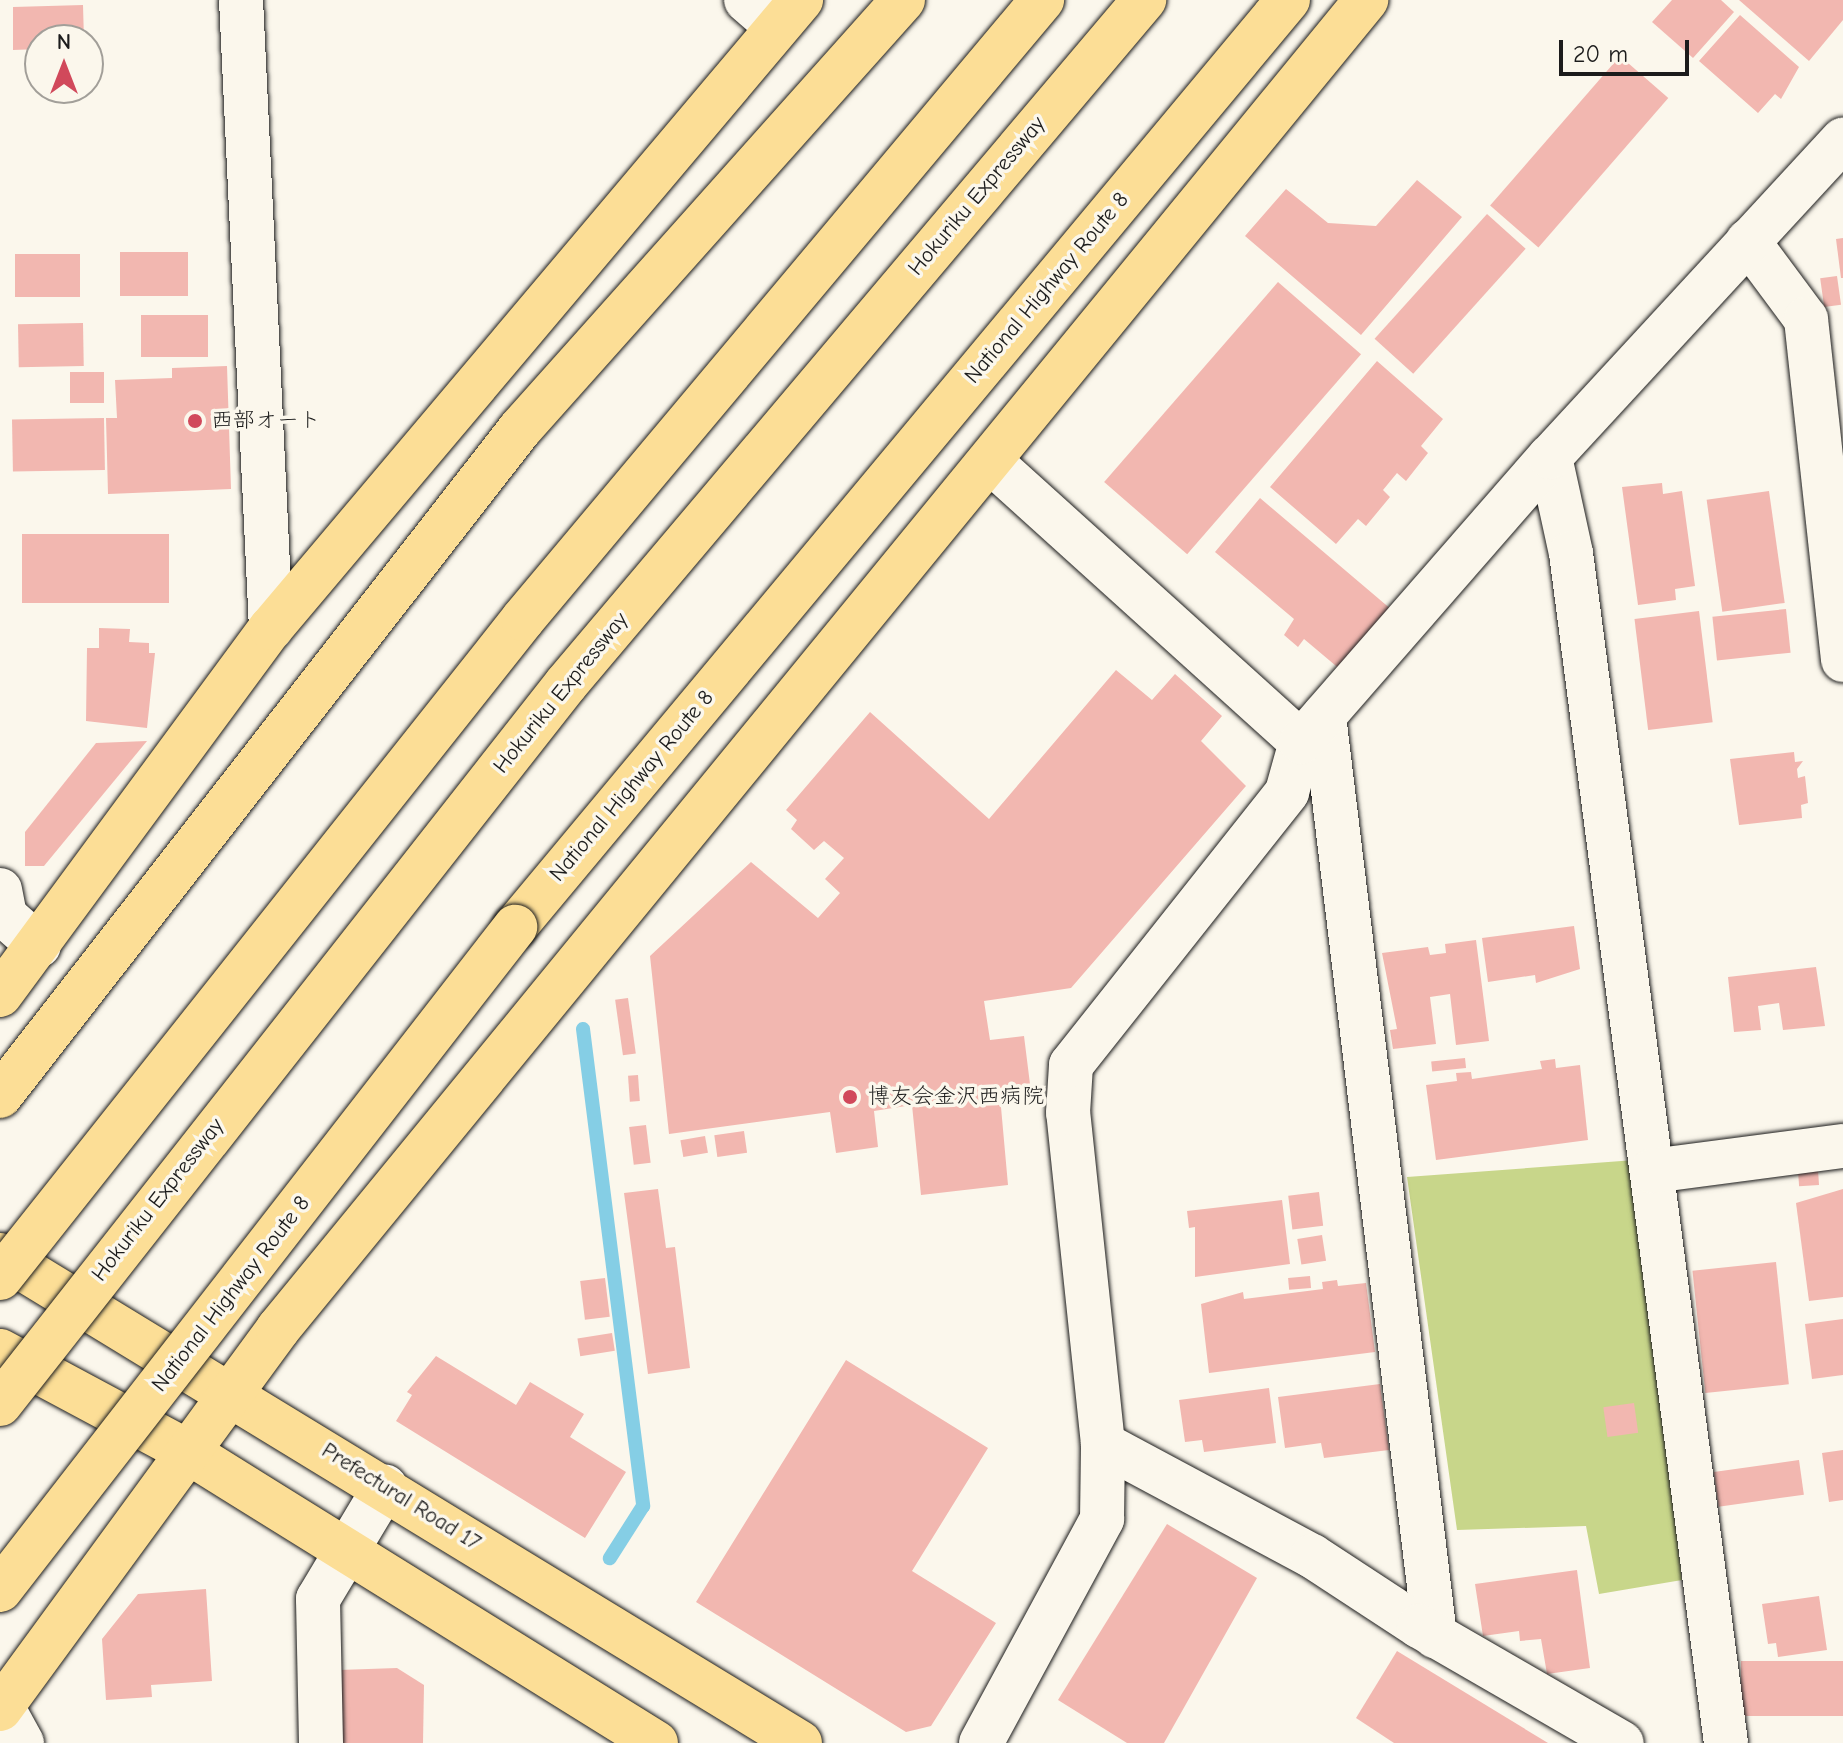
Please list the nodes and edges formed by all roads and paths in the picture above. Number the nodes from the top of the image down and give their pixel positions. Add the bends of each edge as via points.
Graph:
1 (241, 0) edge
2 (903, 0) edge
3 (1042, 0) edge
4 (1144, 0) edge
5 (1288, 0) edge
6 (1366, 0) edge
7 (774, 9) edge
8 (1843, 139) edge
9 (1748, 241) junction
10 (1550, 457) junction
11 (991, 462) junction
12 (271, 628) junction
13 (1843, 660) edge
14 (1312, 729) junction
15 (0, 890) edge
16 (39, 946) junction
17 (0, 995) edge
18 (0, 1096) edge
19 (1843, 1146) edge
20 (1652, 1171) junction
21 (0, 1255) edge
22 (0, 1278) edge
23 (0, 1351) edge
24 (229, 1394) junction
25 (0, 1404) edge
26 (1103, 1444) junction
27 (188, 1452) junction
28 (385, 1487) junction
29 (346, 1552) junction
30 (0, 1590) edge
31 (1435, 1636) junction
32 (6, 1715) edge
33 (321, 1743) edge
34 (656, 1743) edge
35 (800, 1743) edge
36 (981, 1743) edge
37 (1622, 1743) edge
38 (1726, 1743) edge

1 - 12 street
2 - 18 main road via 520,429
3 - 22 main road, bridge via 523,619
4 - 25 main road, Hokuriku Expressway, bridge via 566,684
5 - 30 main road, National Highway Route 8, bridge via 515,927
6 - 11 main road
7 - 12 main road
8 - 9 street
9 - 10 street
9 - 13 street via 1806,319
10 - 14 street
10 - 20 street via 1571,553
11 - 14 street
11 - 24 main road
12 - 16 main road
14 - 26 street via 1287,792 1071,1065 1068,1113
14 - 31 street
15 - 16 street via 5,916
16 - 17 main road
19 - 20 street
20 - 38 street
21 - 24 main road, Prefectural Road 17
23 - 27 main road
24 - 27 main road
24 - 28 main road, Prefectural Road 17
26 - 31 street via 1312,1556
26 - 36 street via 1102,1519
27 - 29 main road
27 - 32 main road
28 - 29 street
28 - 35 main road, Prefectural Road 17
29 - 33 street via 318,1599
29 - 34 main road
31 - 37 street

